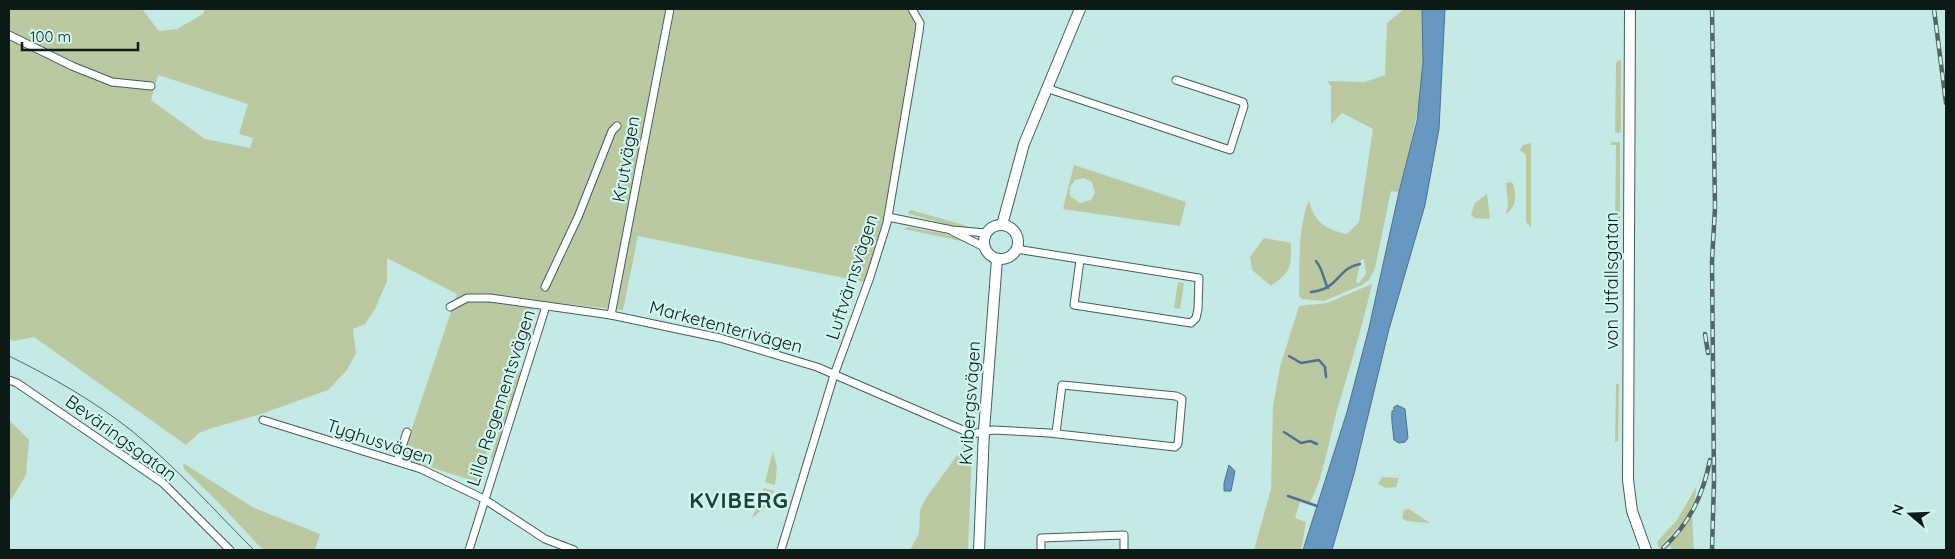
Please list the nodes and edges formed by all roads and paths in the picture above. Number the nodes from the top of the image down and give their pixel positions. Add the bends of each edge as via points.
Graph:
1 (670, 9) edge
2 (912, 9) edge
3 (1080, 9) edge
4 (1630, 9) edge
5 (9, 35) edge
6 (1176, 80) dead end
7 (151, 86) dead end
8 (1046, 88) junction
9 (617, 126) dead end
10 (888, 217) junction
11 (1002, 225) junction
12 (952, 230) junction
13 (986, 233) junction
14 (984, 246) junction
15 (1016, 249) junction
16 (997, 259) junction
17 (1080, 260) junction
18 (545, 287) dead end
19 (546, 306) junction
20 (450, 307) dead end
21 (612, 315) junction
22 (834, 375) junction
23 (9, 380) edge
24 (262, 420) dead end
25 (984, 431) junction
26 (407, 432) dead end
27 (1056, 434) junction
28 (397, 461) junction
29 (484, 499) junction
30 (230, 550) edge
31 (469, 550) edge
32 (574, 550) edge
33 (781, 550) edge
34 (979, 550) edge
35 (1041, 550) edge
36 (1124, 550) edge
37 (1645, 550) edge

1 - 21 street, Krutvägen
2 - 10 street, Luftvärnsvägen via 920,22 919,32
3 - 8 street
4 - 37 street, von Utfallsgatan via 1628,480 1632,511
5 - 7 street via 112,82
6 - 8 street via 1243,102 1230,150
8 - 11 street via 1024,144
9 - 18 street via 612,131 578,217
10 - 12 street
10 - 22 street, Luftvärnsvägen
11 - 13 street
11 - 15 street via 1017,235
12 - 13 street
12 - 14 street
13 - 14 street
14 - 16 street
15 - 16 street via 1008,257
15 - 17 street
16 - 25 street, Kvibergsvägen
17 - 17 street via 1199,278 1196,318 1191,323 1074,305
19 - 20 street, Marketenterivägen via 476,297
19 - 21 street, Marketenterivägen
19 - 29 street, Lilla Regementsvägen
21 - 22 street, Marketenterivägen via 736,342
22 - 25 street, Marketenterivägen via 967,433
22 - 33 street, Luftvärnsvägen
23 - 30 street, Beväringsgatan via 163,483
24 - 28 street, Tyghusvägen
25 - 27 street, Marketenterivägen
25 - 34 street, Kvibergsvägen
26 - 28 street
27 - 27 street, Marketenterivägen via 1062,385 1182,399 1178,444 1175,447
28 - 29 street, Tyghusvägen
29 - 31 street, Lilla Regementsvägen
29 - 32 street, Lilla Regementsvägen via 545,539
35 - 36 street via 1041,538 1124,535

